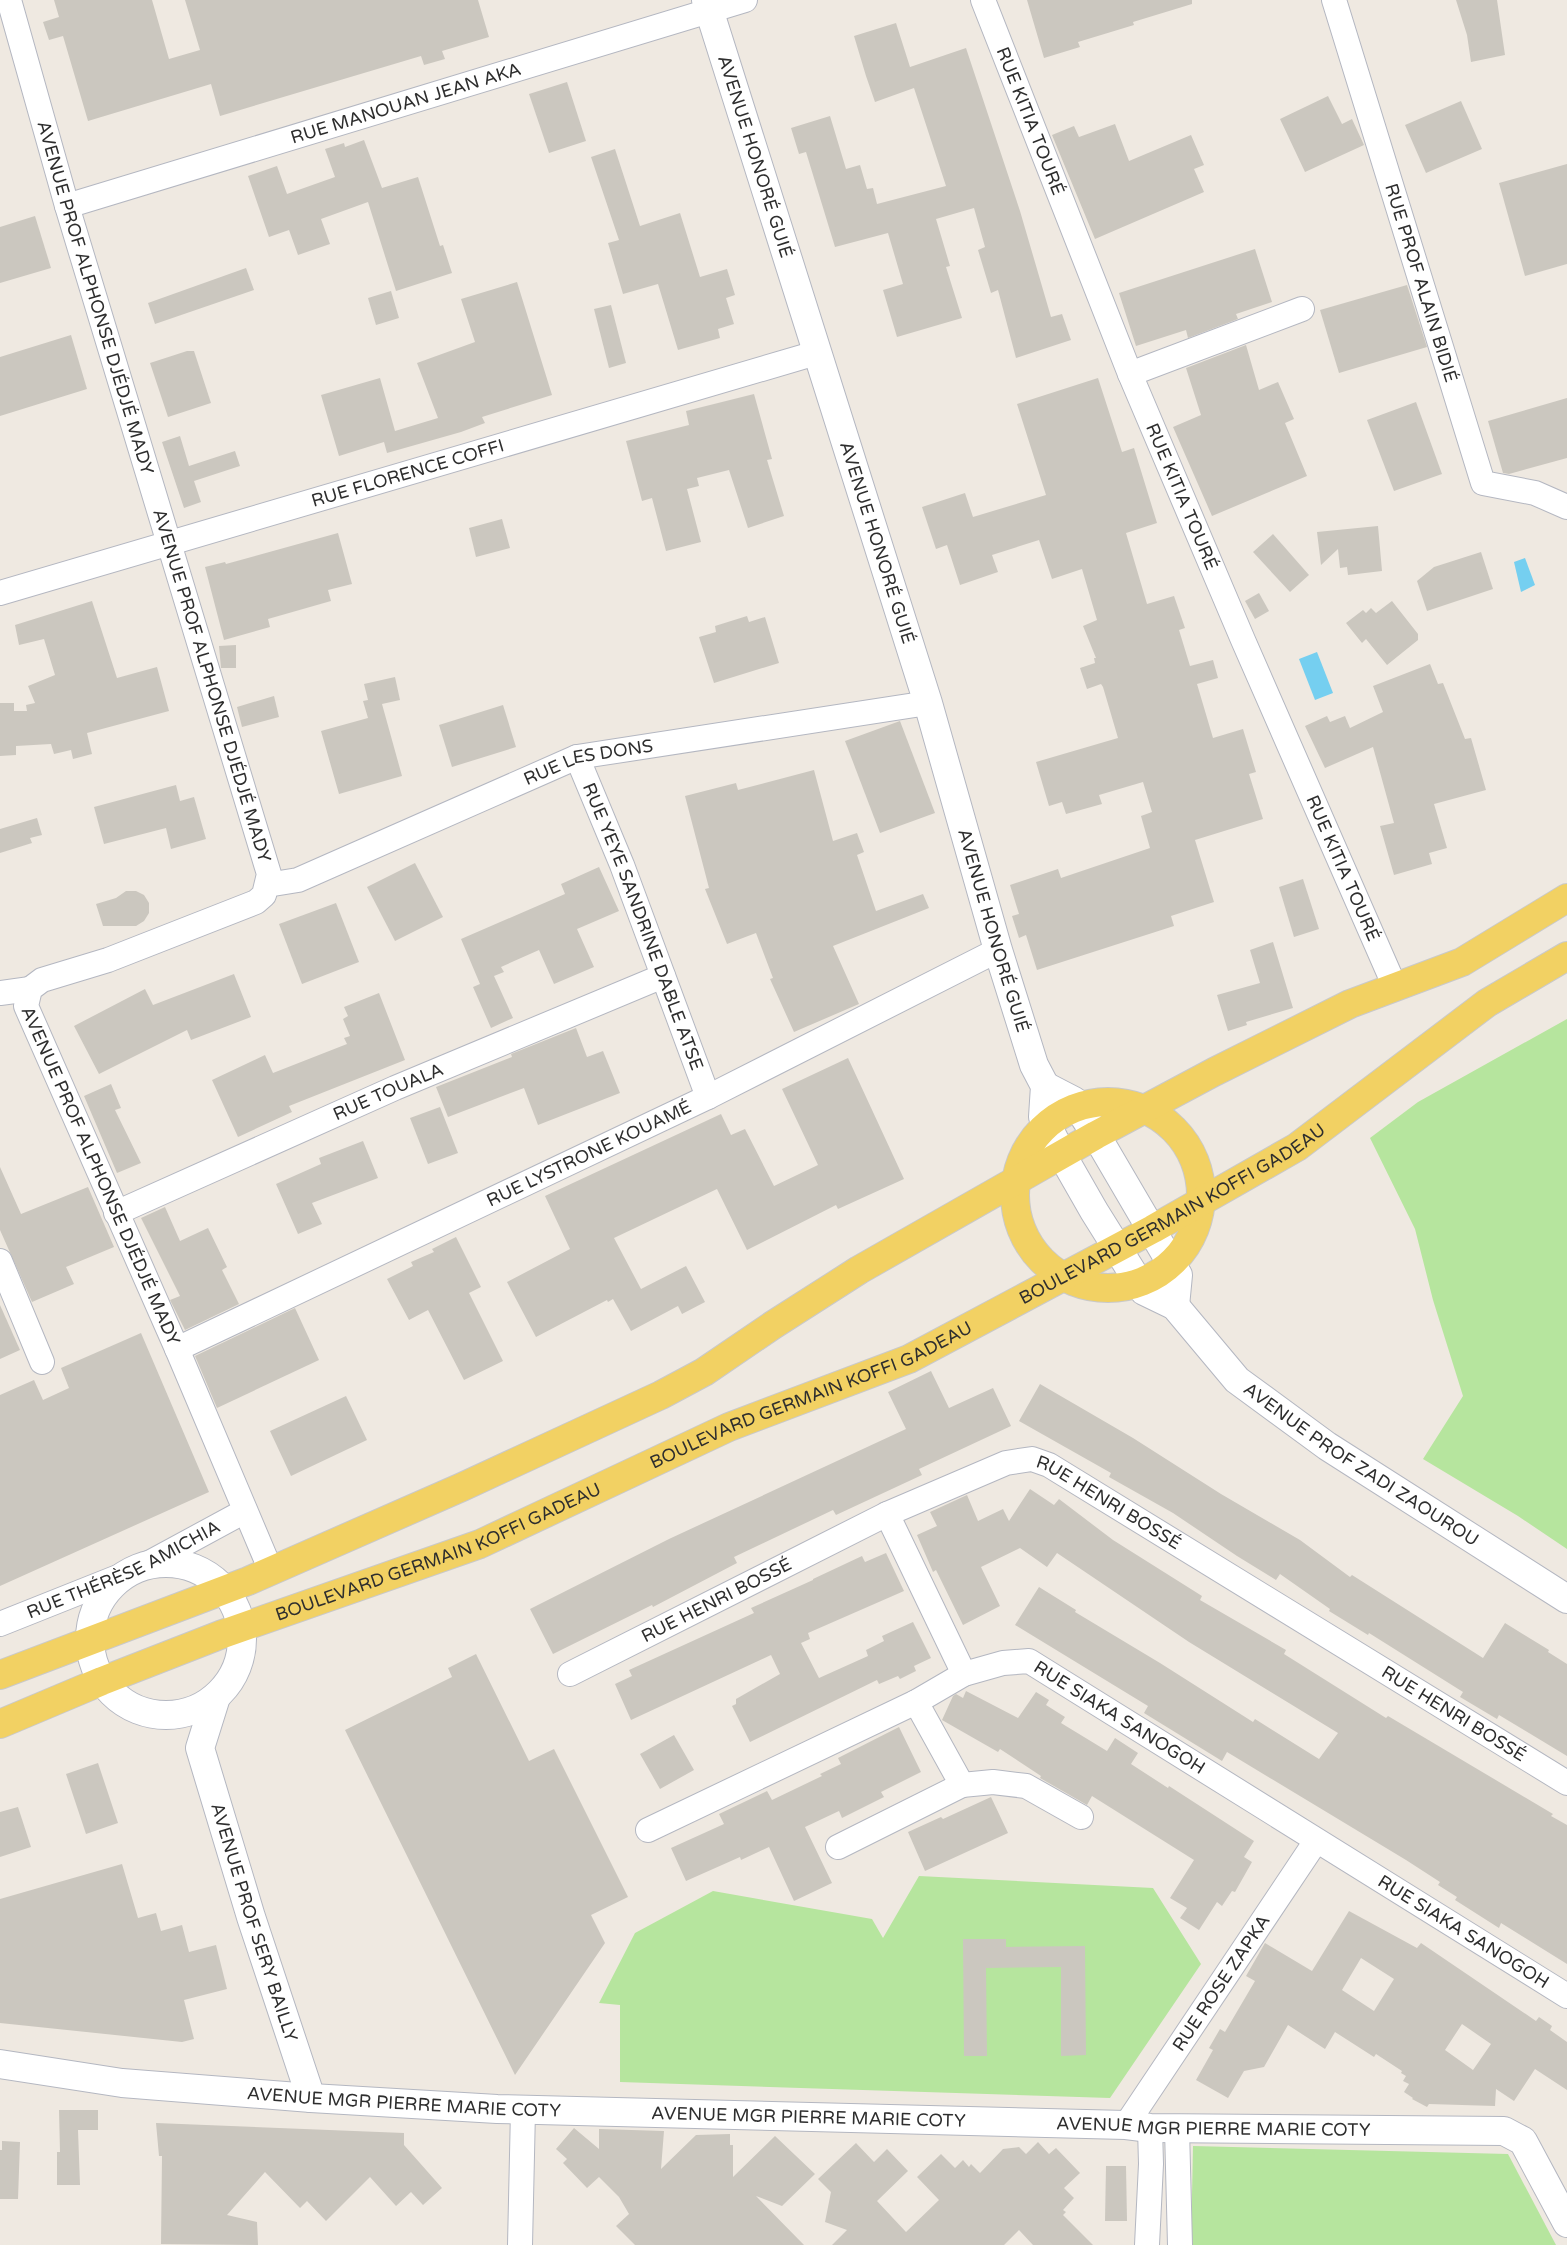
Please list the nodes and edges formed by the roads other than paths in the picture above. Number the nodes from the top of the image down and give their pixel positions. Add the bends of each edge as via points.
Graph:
1 (9, 0) edge
2 (744, 0) edge
3 (983, 0) edge
4 (1334, 0) edge
5 (707, 5) edge
6 (68, 206) junction
7 (1302, 309) dead end
8 (816, 352) junction
9 (1130, 374) junction
10 (1567, 507) edge
11 (168, 543) junction
12 (0, 593) edge
13 (928, 703) junction
14 (577, 757) junction
15 (267, 885) junction
16 (1567, 898) edge
17 (998, 950) junction
18 (1567, 956) edge
19 (662, 976) junction
20 (1396, 987) junction
21 (30, 989) junction
22 (0, 993) edge
23 (1045, 1086) junction
24 (708, 1097) junction
25 (1078, 1107) junction
26 (1146, 1108) junction
27 (1047, 1124) junction
28 (1096, 1136) junction
29 (1062, 1155) junction
30 (1016, 1181) junction
31 (1203, 1200) junction
32 (116, 1213) junction
33 (1153, 1229) junction
34 (1118, 1248) junction
35 (0, 1262) edge
36 (1172, 1263) junction
37 (1064, 1277) junction
38 (1139, 1283) junction
39 (1175, 1306) junction
40 (177, 1349) junction
41 (42, 1362) dead end
42 (246, 1510) junction
43 (887, 1514) junction
44 (138, 1569) junction
45 (271, 1571) junction
46 (225, 1590) junction
47 (1567, 1599) edge
48 (0, 1624) edge
49 (241, 1627) junction
50 (90, 1640) junction
51 (570, 1674) dead end
52 (964, 1674) junction
53 (0, 1675) edge
54 (102, 1681) junction
55 (216, 1697) junction
56 (916, 1702) junction
57 (162, 1714) junction
58 (0, 1724) edge
59 (200, 1748) junction
60 (1567, 1783) edge
61 (962, 1785) junction
62 (1081, 1817) dead end
63 (648, 1830) dead end
64 (1316, 1841) junction
65 (838, 1847) dead end
66 (1567, 1996) edge
67 (0, 2064) edge
68 (311, 2098) junction
69 (523, 2110) junction
70 (1138, 2127) junction
71 (1177, 2128) junction
72 (1564, 2214) edge
73 (520, 2245) edge
74 (1147, 2245) edge
75 (1180, 2245) edge

1 - 6 street, AVENUE PROF ALPHONSE DJÉDJÉ MADY
2 - 5 street, RUE MANOUAN JEAN AKA
3 - 9 street, RUE KITIA TOURÉ
4 - 10 street, RUE PROF ALAIN BIDIÉ via 1483,483 1535,493
5 - 6 street, RUE MANOUAN JEAN AKA
5 - 8 street, AVENUE HONORÉ GUIÉ
6 - 11 street, AVENUE PROF ALPHONSE DJÉDJÉ MADY
7 - 9 street
8 - 11 street, RUE FLORENCE COFFI
8 - 13 street, AVENUE HONORÉ GUIÉ
9 - 20 street, RUE KITIA TOURÉ via 1258,676
11 - 12 street, RUE FLORENCE COFFI
11 - 15 street, AVENUE PROF ALPHONSE DJÉDJÉ MADY via 269,874
13 - 14 street, RUE LES DONS
13 - 17 street, AVENUE HONORÉ GUIÉ
14 - 15 street, RUE LES DONS via 298,880
14 - 19 street, RUE YEYE SANDRINE DABLE ATSE via 622,866
15 - 21 street, AVENUE PROF ALPHONSE DJÉDJÉ MADY via 264,895 256,902 108,960 42,980
16 - 20 main road via 1462,962
17 - 23 street, AVENUE HONORÉ GUIÉ via 1034,1065
17 - 24 street, RUE LYSTRONE KOUAMÉ
18 - 31 main road, BOULEVARD GERMAIN KOFFI GADEAU via 1487,1003 1297,1147
19 - 24 street, RUE YEYE SANDRINE DABLE ATSE
19 - 32 street, RUE TOUALA via 395,1088
20 - 26 main road via 1350,1004
21 - 22 street
21 - 32 street, AVENUE PROF ALPHONSE DJÉDJÉ MADY via 26,1006
23 - 25 street via 1074,1101
23 - 27 street via 1043,1117
24 - 40 street, RUE LYSTRONE KOUAMÉ
25 - 26 main road via 1115,1102
25 - 27 main road
25 - 28 street
26 - 28 main road
26 - 31 main road via 1177,1131 1186,1143 1196,1162
27 - 29 street
27 - 30 main road via 1033,1138 1024,1154
28 - 29 main road
28 - 33 street
29 - 30 main road
29 - 34 street
30 - 37 main road via 1015,1206 1023,1233 1038,1257
30 - 45 main road via 859,1270 704,1372 661,1395
31 - 33 main road, BOULEVARD GERMAIN KOFFI GADEAU
31 - 36 main road via 1194,1233
32 - 40 street, AVENUE PROF ALPHONSE DJÉDJÉ MADY
33 - 34 main road, BOULEVARD GERMAIN KOFFI GADEAU
33 - 36 street
34 - 37 main road, BOULEVARD GERMAIN KOFFI GADEAU
34 - 38 street
35 - 41 street
36 - 38 main road
36 - 39 street via 1178,1275
37 - 38 main road via 1103,1288
37 - 49 main road, BOULEVARD GERMAIN KOFFI GADEAU via 909,1359 729,1427 480,1544
38 - 39 street via 1144,1291
39 - 47 street, AVENUE PROF ZADI ZAOUROU via 1237,1380 1327,1446
40 - 42 street, AVENUE PROF ALPHONSE DJÉDJÉ MADY
42 - 44 street, RUE THÉRÈSE AMICHIA
42 - 45 street, AVENUE PROF ALPHONSE DJÉDJÉ MADY
43 - 51 street, RUE HENRI BOSSÉ
43 - 52 street
43 - 60 street, RUE HENRI BOSSÉ via 1006,1463 1032,1459 1049,1465
44 - 46 street via 167,1564 183,1566 213,1577
44 - 48 street, RUE THÉRÈSE AMICHIA
44 - 50 street via 112,1586 104,1597 96,1610
45 - 46 main road
46 - 49 street via 236,1606
46 - 50 main road
49 - 54 main road, BOULEVARD GERMAIN KOFFI GADEAU
49 - 55 street via 241,1648 234,1673
50 - 53 main road
50 - 54 street
52 - 56 street, RUE SIAKA SANOGOH
52 - 64 street, RUE SIAKA SANOGOH via 1004,1663 1029,1662
54 - 57 street via 123,1702 148,1713
54 - 58 main road, BOULEVARD GERMAIN KOFFI GADEAU
55 - 57 street via 189,1711
55 - 59 street
56 - 61 street
56 - 63 street, RUE SIAKA SANOGOH
57 - 59 street
59 - 68 street, AVENUE PROF SERY BAILLY
61 - 62 street via 993,1782 1026,1786
61 - 65 street
64 - 66 street, RUE SIAKA SANOGOH
64 - 70 street, RUE ROSE ZAPKA
67 - 68 street, AVENUE MGR PIERRE MARIE COTY via 122,2083
68 - 69 street, AVENUE MGR PIERRE MARIE COTY
69 - 70 street, AVENUE MGR PIERRE MARIE COTY
69 - 73 street
70 - 71 street, AVENUE MGR PIERRE MARIE COTY
70 - 74 street
71 - 72 street, AVENUE MGR PIERRE MARIE COTY via 1504,2131 1523,2140
71 - 75 street

